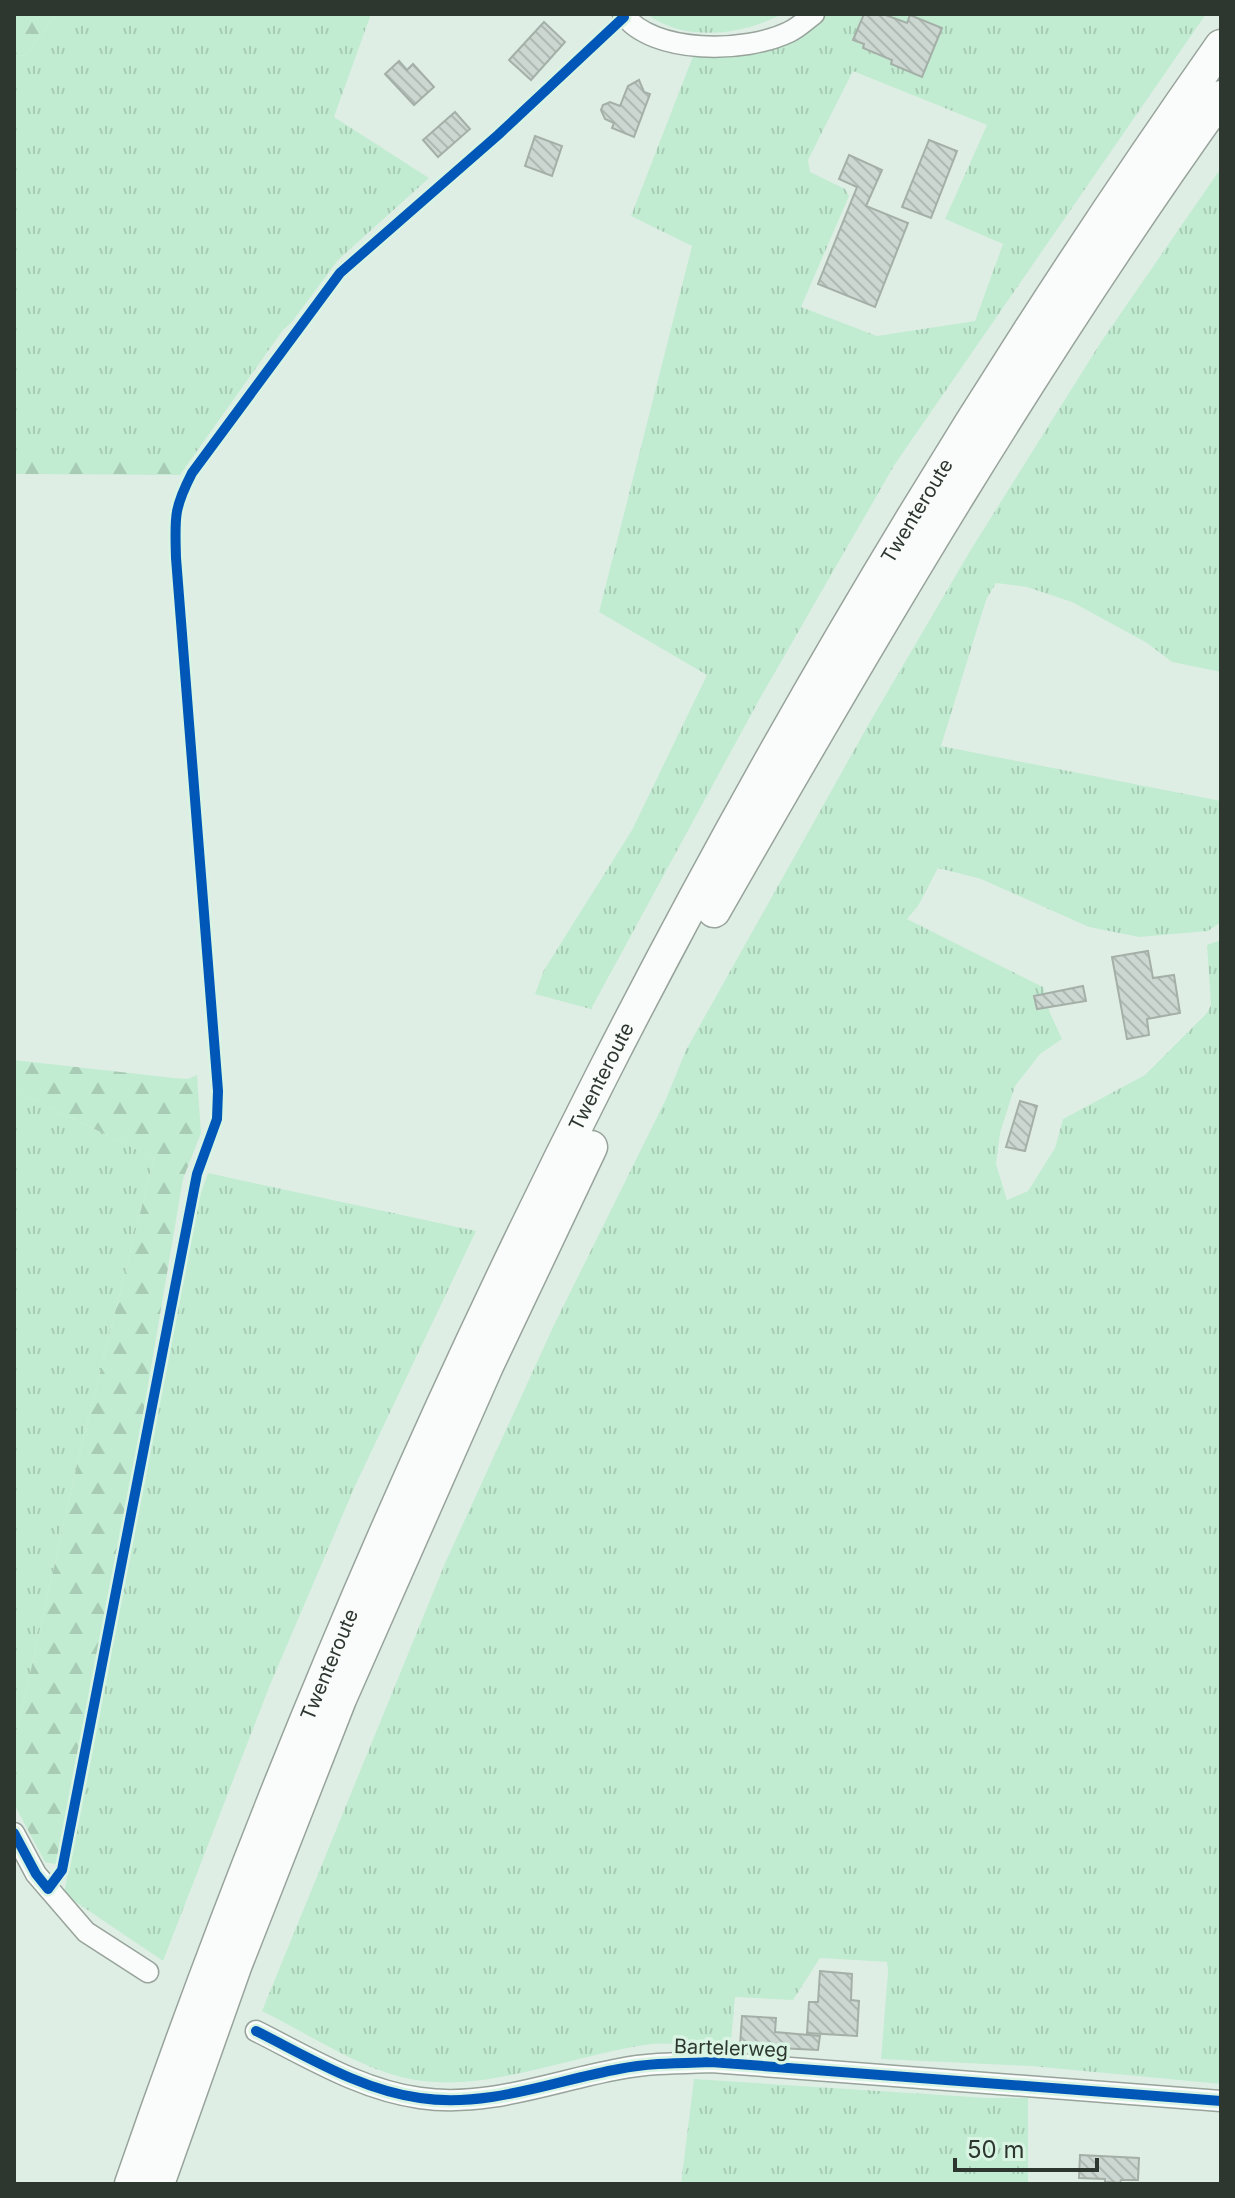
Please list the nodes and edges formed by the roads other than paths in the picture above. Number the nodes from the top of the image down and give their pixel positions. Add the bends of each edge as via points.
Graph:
1 (623, 14) edge
2 (814, 14) edge
3 (1221, 46) edge
4 (1221, 97) edge
5 (14, 1833) edge
6 (148, 1972) dead end
7 (256, 2031) dead end
8 (1221, 2101) edge
9 (131, 2184) edge
10 (158, 2184) edge

1 - 2 street via 657,38 691,46 759,41 789,32
3 - 9 highway, Twenteroute via 1060,284 844,630 664,955 541,1195 443,1400 317,1690 212,1954
4 - 10 highway, Twenteroute via 1085,295 871,636 687,958 561,1205 340,1699 236,1964
5 - 6 street via 36,1874 86,1932
7 - 8 street, Bartelerweg via 392,2093 450,2101 521,2093 630,2067 711,2062

